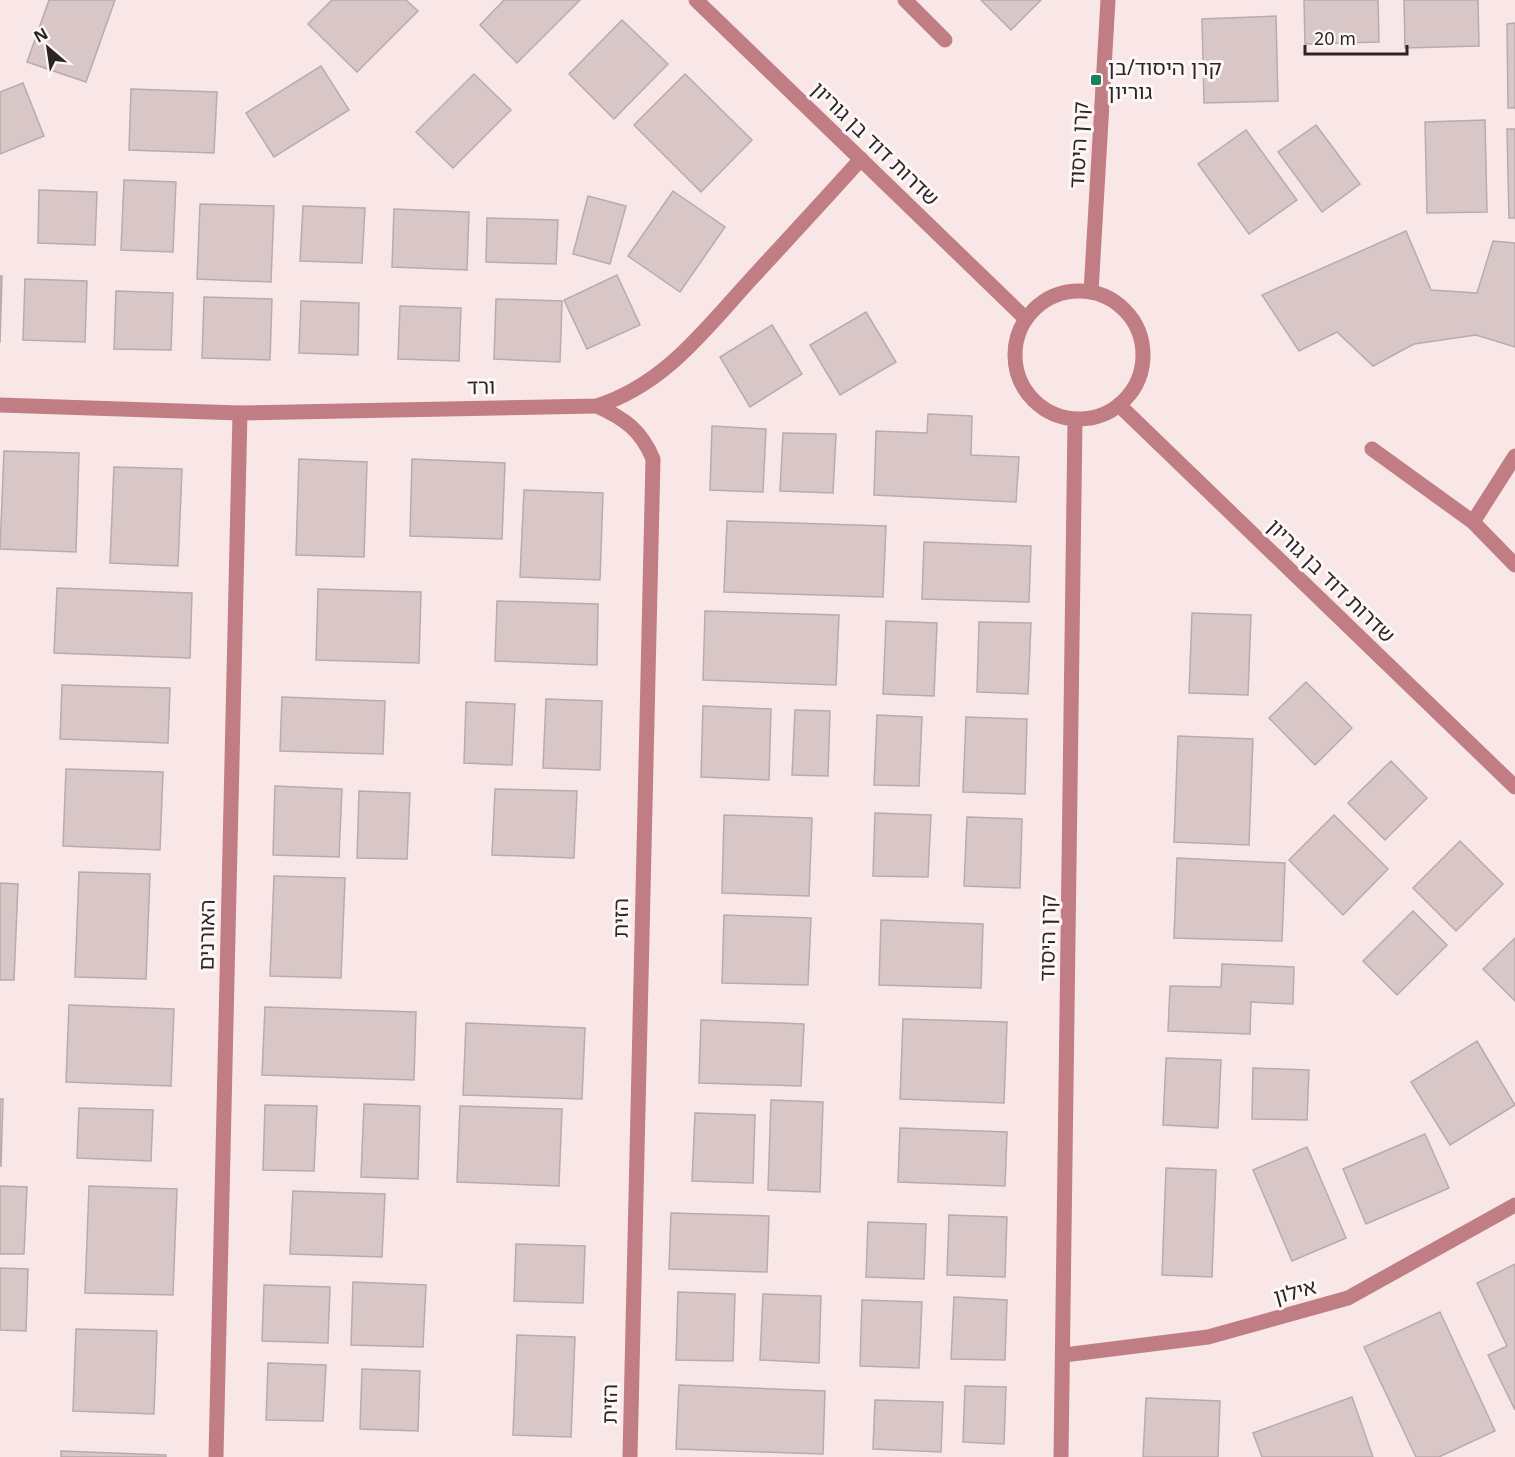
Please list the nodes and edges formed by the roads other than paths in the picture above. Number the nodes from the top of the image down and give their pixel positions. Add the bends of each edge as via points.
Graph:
1 (696, 0) edge
2 (905, 0) edge
3 (1108, 0) edge
4 (945, 40) dead end
5 (861, 159) junction
6 (1091, 292) junction
7 (1026, 319) junction
8 (0, 405) edge
9 (1119, 405) junction
10 (597, 406) junction
11 (240, 413) junction
12 (1075, 420) junction
13 (1372, 449) dead end
14 (1515, 456) edge
15 (1473, 522) junction
16 (1515, 565) edge
17 (1515, 787) edge
18 (1515, 1205) edge
19 (1064, 1355) junction
20 (216, 1457) edge
21 (630, 1457) edge
22 (1061, 1457) edge

1 - 5 street, שדרות דוד בן גוריון
2 - 4 street
3 - 6 street, קרן היסוד
5 - 7 street, שדרות דוד בן גוריון
5 - 10 street, ורד via 683,354 639,389
6 - 7 street via 1061,294 1041,303
6 - 9 street via 1125,311 1137,327 1143,346 1142,368 1133,389
7 - 12 street via 1014,355 1017,375 1039,406
8 - 11 street, ורד
9 - 12 street via 1106,414
9 - 17 street, שדרות דוד בן גוריון
10 - 11 street, ורד
10 - 21 street, הזית via 633,428 646,442 652,459
11 - 20 street, האורנים
12 - 19 street, קרן היסוד
13 - 15 street
14 - 15 street
15 - 16 street
18 - 19 street, אילון via 1348,1298 1208,1337
19 - 22 street, קרן היסוד

